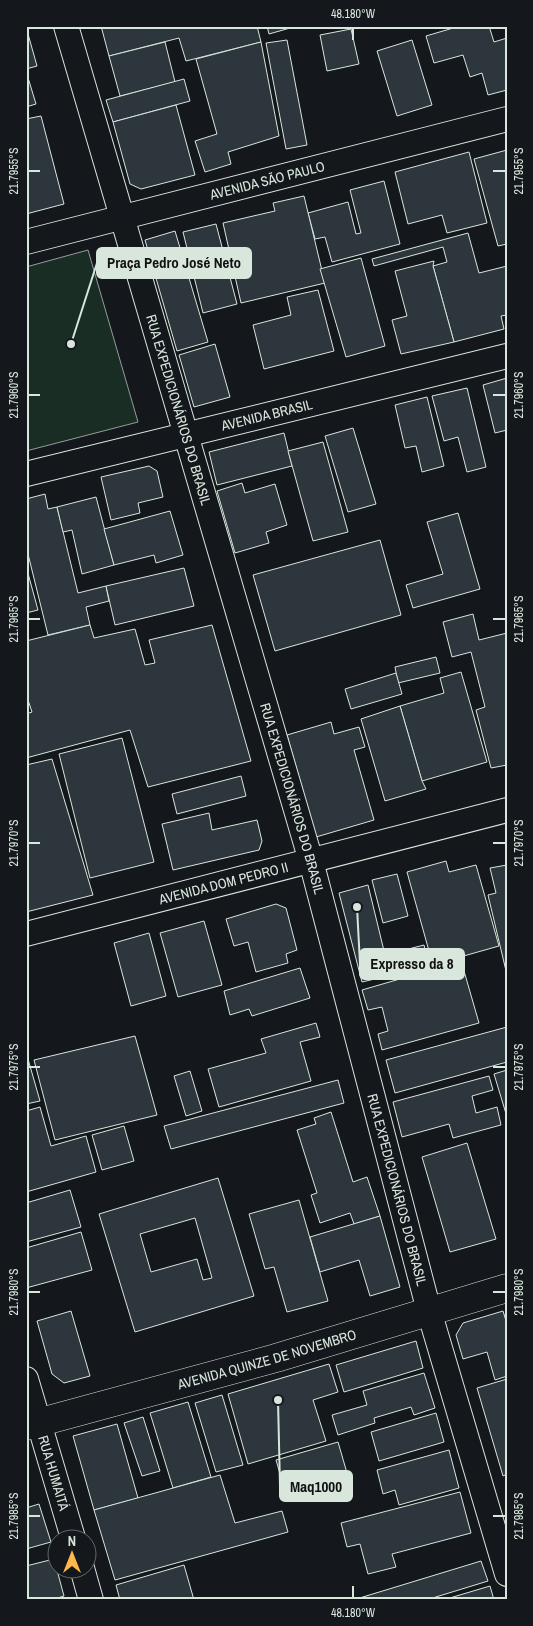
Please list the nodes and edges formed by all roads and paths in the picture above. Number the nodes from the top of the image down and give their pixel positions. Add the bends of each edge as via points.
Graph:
1 (66, 26) edge
2 (507, 119) edge
3 (123, 216) junction
4 (26, 242) edge
5 (507, 356) edge
6 (187, 435) junction
7 (26, 474) edge
8 (507, 810) edge
9 (311, 861) junction
10 (26, 934) edge
11 (507, 1288) edge
12 (429, 1311) junction
13 (26, 1379) edge
14 (33, 1424) edge
15 (69, 1528) edge
16 (507, 1574) edge
17 (85, 1578) edge
18 (91, 1600) edge

1 - 3 street, RUA EXPEDICIONÁRIOS DO BRASIL
2 - 3 street, AVENIDA SÃO PAULO
3 - 4 street, AVENIDA SÃO PAULO
3 - 6 street, RUA EXPEDICIONÁRIOS DO BRASIL
5 - 6 street, AVENIDA BRASIL
6 - 7 street, AVENIDA BRASIL
6 - 9 street, RUA EXPEDICIONÁRIOS DO BRASIL
8 - 9 street, AVENIDA DOM PEDRO II
9 - 10 street, AVENIDA DOM PEDRO II
9 - 12 street, RUA EXPEDICIONÁRIOS DO BRASIL
11 - 12 street, AVENIDA QUINZE DE NOVEMBRO
12 - 14 street, AVENIDA QUINZE DE NOVEMBRO via 276,1358
12 - 16 street, RUA EXPEDICIONÁRIOS DO BRASIL
13 - 14 street, RUA HUMAITÁ
14 - 15 street, RUA HUMAITÁ
17 - 18 street

